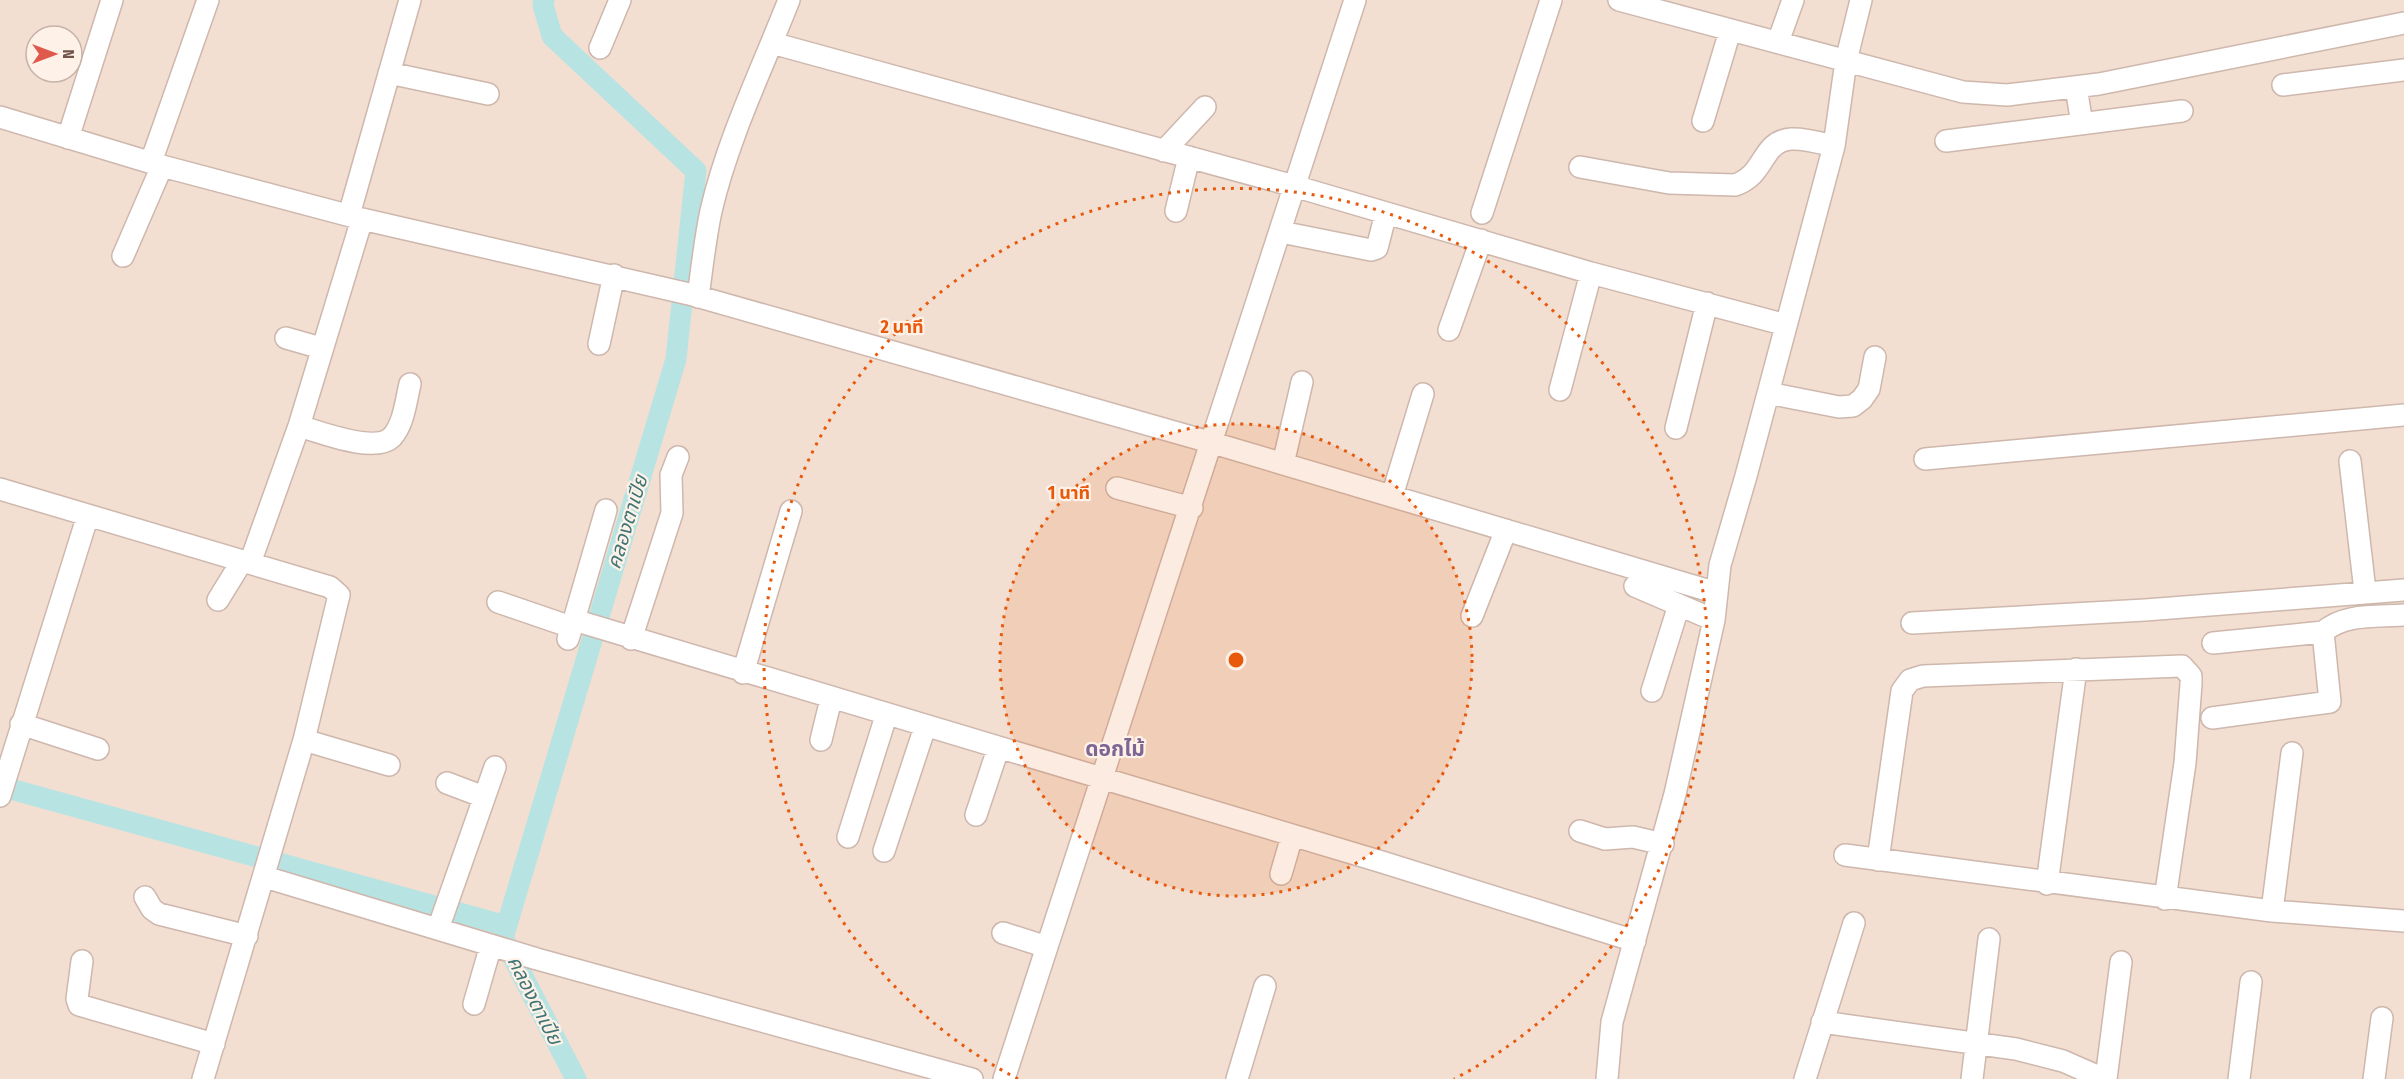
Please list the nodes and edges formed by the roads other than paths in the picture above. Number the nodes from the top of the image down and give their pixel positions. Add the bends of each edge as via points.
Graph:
1 (112, 0) edge
2 (208, 0) edge
3 (410, 0) edge
4 (620, 0) edge
5 (789, 0) edge
6 (1355, 0) edge
7 (1551, 0) edge
8 (1619, 0) edge
9 (1793, 0) edge
10 (1862, 0) edge
11 (2404, 23) edge
12 (1730, 31) junction
13 (1778, 42) junction
14 (772, 44) junction
15 (600, 48) dead end
16 (1846, 61) junction
17 (2404, 69) edge
18 (389, 73) junction
19 (2283, 85) dead end
20 (2076, 87) junction
21 (488, 94) dead end
22 (1205, 107) dead end
23 (2182, 111) dead end
24 (0, 117) edge
25 (1703, 121) dead end
26 (2082, 124) junction
27 (68, 138) junction
28 (1946, 141) dead end
29 (1834, 146) junction
30 (1164, 151) junction
31 (1189, 157) junction
32 (157, 164) junction
33 (1580, 167) dead end
34 (1294, 186) junction
35 (1176, 211) dead end
36 (1386, 213) junction
37 (1482, 213) dead end
38 (355, 217) junction
39 (1281, 232) junction
40 (1481, 240) junction
41 (123, 256) dead end
42 (1591, 273) junction
43 (618, 276) junction
44 (694, 295) junction
45 (1707, 303) junction
46 (1786, 326) junction
47 (1449, 330) dead end
48 (286, 338) dead end
49 (599, 344) dead end
50 (321, 348) junction
51 (1875, 357) dead end
52 (1302, 382) dead end
53 (410, 384) dead end
54 (1560, 390) dead end
55 (1768, 393) junction
56 (1423, 394) dead end
57 (2404, 415) edge
58 (299, 426) junction
59 (1676, 428) dead end
60 (1213, 443) junction
61 (678, 457) dead end
62 (1925, 459) dead end
63 (2350, 461) dead end
64 (1283, 464) junction
65 (1118, 488) dead end
66 (0, 489) edge
67 (1392, 496) junction
68 (1192, 508) junction
69 (606, 510) dead end
70 (791, 511) dead end
71 (88, 515) junction
72 (1506, 530) junction
73 (246, 562) junction
74 (1635, 586) dead end
75 (2404, 590) edge
76 (2365, 591) junction
77 (1717, 593) junction
78 (218, 600) dead end
79 (498, 602) dead end
80 (1679, 605) junction
81 (2404, 615) edge
82 (1472, 616) dead end
83 (1714, 620) junction
84 (1912, 623) dead end
85 (574, 627) junction
86 (2323, 632) junction
87 (631, 639) junction
88 (2213, 643) dead end
89 (2076, 669) junction
90 (743, 672) junction
91 (1652, 691) dead end
92 (831, 699) junction
93 (886, 716) junction
94 (2212, 718) dead end
95 (21, 724) junction
96 (925, 727) junction
97 (821, 740) dead end
98 (302, 747) junction
99 (98, 749) dead end
100 (998, 749) junction
101 (2292, 753) dead end
102 (495, 767) dead end
103 (382, 770) dead end
104 (1102, 780) junction
105 (447, 783) dead end
106 (0, 796) edge
107 (484, 797) junction
108 (976, 815) dead end
109 (1580, 831) dead end
110 (1292, 836) junction
111 (848, 837) dead end
112 (1663, 844) junction
113 (884, 851) dead end
114 (1845, 855) dead end
115 (1878, 860) junction
116 (266, 873) junction
117 (1281, 874) dead end
118 (2047, 884) junction
119 (145, 897) dead end
120 (2165, 899) junction
121 (2272, 911) junction
122 (2404, 921) edge
123 (440, 923) junction
124 (1854, 923) dead end
125 (1003, 933) dead end
126 (247, 936) junction
127 (1989, 939) dead end
128 (1635, 941) junction
129 (500, 948) junction
130 (1047, 948) junction
131 (82, 961) dead end
132 (2121, 962) dead end
133 (2251, 982) dead end
134 (1265, 986) dead end
135 (474, 1004) dead end
136 (2382, 1018) dead end
137 (1822, 1022) junction
138 (214, 1044) junction
139 (1978, 1044) junction
140 (203, 1079) edge
141 (972, 1079) edge
142 (1004, 1079) edge
143 (1237, 1079) edge
144 (1607, 1079) edge
145 (1805, 1079) edge
146 (1972, 1079) edge
147 (2105, 1079) edge
148 (2239, 1079) edge
149 (2374, 1079) edge

1 - 27 street
2 - 32 street
3 - 18 street
4 - 15 street
5 - 14 street
6 - 34 street
7 - 37 street
8 - 12 street
9 - 13 street
10 - 16 street
11 - 20 street
12 - 13 street
12 - 25 street
13 - 16 street
14 - 30 street
14 - 44 street via 723,169
16 - 20 street via 1963,92 2007,95
16 - 29 street
17 - 19 street
18 - 21 street
18 - 38 street
20 - 26 street
22 - 30 street
23 - 26 street
24 - 27 street
26 - 28 street
27 - 32 street
29 - 33 street via 1793,138 1778,141 1765,155 1757,173 1735,185 1668,183
29 - 46 street
30 - 31 street
31 - 34 street
31 - 35 street
32 - 38 street
32 - 41 street
34 - 36 street
34 - 39 street
36 - 39 street via 1377,248 1371,250
36 - 40 street
38 - 43 street
38 - 50 street
39 - 60 street
40 - 42 street
40 - 47 street
42 - 45 street
42 - 54 street
43 - 44 street
43 - 49 street
44 - 60 street
45 - 46 street
45 - 59 street
46 - 55 street
48 - 50 street
50 - 58 street
51 - 55 street via 1869,389 1852,406
52 - 64 street
53 - 58 street via 398,427 381,444 362,443
55 - 77 street via 1720,565
56 - 67 street
57 - 62 street
58 - 73 street
60 - 64 street
60 - 68 street
61 - 87 street via 670,475 672,513
63 - 76 street
64 - 67 street
65 - 68 street
66 - 71 street
67 - 72 street
68 - 104 street
69 - 85 street
70 - 90 street
71 - 73 street
71 - 95 street
72 - 77 street
72 - 82 street
73 - 78 street
73 - 98 street via 330,587 339,595
74 - 80 street
75 - 76 street
76 - 84 street via 2145,610
77 - 83 street
79 - 85 street
80 - 83 street
80 - 91 street
81 - 86 street via 2353,618 2334,622
83 - 112 street
85 - 87 street
86 - 88 street
86 - 94 street via 2330,702
87 - 90 street
89 - 115 street via 1923,676 1910,680 1902,691
89 - 118 street
89 - 120 street via 2182,666 2191,676 2185,763
90 - 92 street
92 - 93 street
92 - 97 street
93 - 96 street
93 - 111 street
95 - 99 street
95 - 106 street
96 - 100 street
96 - 113 street
98 - 103 street
98 - 116 street
100 - 104 street
100 - 108 street
101 - 121 street
102 - 107 street
104 - 110 street
104 - 130 street
105 - 107 street
107 - 123 street
109 - 112 street via 1605,839 1633,837
110 - 117 street
110 - 128 street
112 - 128 street
114 - 115 street
115 - 118 street
116 - 123 street
116 - 126 street
118 - 120 street
119 - 126 street via 159,914
120 - 121 street
121 - 122 street
123 - 129 street
124 - 137 street
125 - 130 street
126 - 138 street
127 - 139 street
128 - 144 street via 1612,1022
129 - 135 street
129 - 141 street
130 - 142 street
131 - 138 street via 79,1005
132 - 147 street
133 - 148 street
134 - 143 street
136 - 149 street
137 - 139 street
137 - 145 street
138 - 140 street
139 - 146 street
139 - 147 street via 2063,1061

